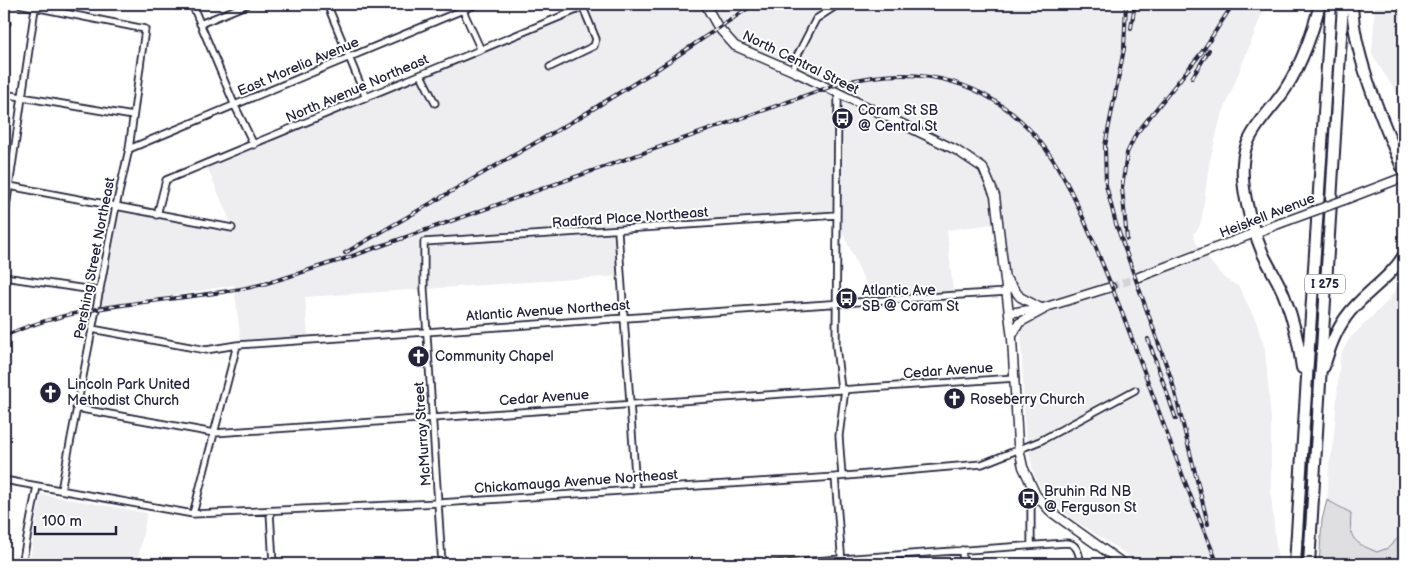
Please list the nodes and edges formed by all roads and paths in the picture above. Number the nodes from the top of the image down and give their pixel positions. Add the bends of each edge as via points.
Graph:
1 (19, 4) edge
2 (192, 4) edge
3 (248, 4) edge
4 (327, 4) edge
5 (477, 4) edge
6 (591, 4) edge
7 (705, 4) edge
8 (839, 4) edge
9 (1320, 4) edge
10 (1331, 4) edge
11 (1343, 4) edge
12 (1352, 4) edge
13 (583, 5) edge
14 (461, 7) edge
15 (35, 8) junction
16 (200, 24) junction
17 (481, 50) junction
18 (349, 58) junction
19 (550, 68) dead end
20 (793, 71) junction
21 (421, 75) junction
22 (4, 94) edge
23 (838, 94) junction
24 (22, 97) junction
25 (366, 98) junction
26 (435, 103) dead end
27 (235, 106) junction
28 (134, 116) junction
29 (254, 145) junction
30 (129, 149) junction
31 (1404, 172) edge
32 (1404, 177) edge
33 (6, 185) edge
34 (116, 206) junction
35 (157, 215) junction
36 (837, 215) junction
37 (4, 222) edge
38 (232, 228) dead end
39 (618, 231) junction
40 (1256, 233) junction
41 (424, 242) joint
42 (1404, 255) edge
43 (1005, 276) junction
44 (1139, 277) tunnel mouth
45 (4, 278) edge
46 (1111, 287) tunnel mouth
47 (100, 291) junction
48 (1007, 292) junction
49 (837, 302) junction
50 (1045, 308) junction
51 (1009, 313) junction
52 (624, 318) junction
53 (92, 328) junction
54 (427, 331) junction
55 (1012, 339) junction
56 (237, 345) junction
57 (1015, 378) junction
58 (843, 389) junction
59 (1135, 390) dead end
60 (1305, 391) junction
61 (1318, 392) junction
62 (630, 404) junction
63 (76, 408) junction
64 (433, 418) junction
65 (214, 433) junction
66 (1019, 451) junction
67 (839, 477) junction
68 (4, 480) edge
69 (37, 486) junction
70 (636, 489) junction
71 (60, 490) junction
72 (1036, 495) junction
73 (440, 503) junction
74 (270, 512) junction
75 (193, 514) junction
76 (1031, 545) junction
77 (962, 550) junction
78 (842, 562) edge
79 (22, 564) edge
80 (273, 564) edge
81 (442, 564) edge
82 (771, 564) edge
83 (962, 564) edge
84 (1081, 564) edge
85 (1124, 564) edge
86 (1295, 564) edge
87 (1309, 564) edge

1 - 15 street
2 - 16 street
3 - 16 street
4 - 18 street
5 - 14 street, East Morelia Avenue
6 - 13 street, North Avenue Northeast
7 - 20 main road, North Central Street via 718,28 735,46
8 - 20 street via 816,19 796,58
9 - 40 highway via 1311,39 1300,64 1246,148 1244,186
10 - 60 highway, I 275
11 - 61 highway, I 275
12 - 31 highway via 1363,65
13 - 17 street, North Avenue Northeast
13 - 19 street via 596,38 594,46
14 - 17 street
14 - 18 street, East Morelia Avenue
15 - 24 street
15 - 28 street, Pershing Street Northeast via 145,30
16 - 27 street
17 - 21 street, North Avenue Northeast
18 - 25 street
18 - 27 street, East Morelia Avenue
20 - 23 main road, North Central Street
21 - 25 street, North Avenue Northeast
21 - 26 street
22 - 24 street
23 - 36 street
23 - 43 main road, North Central Street via 956,150 983,168 994,189
24 - 28 street
24 - 33 street
25 - 29 street, North Avenue Northeast
27 - 29 street
27 - 30 street, East Morelia Avenue
28 - 30 street, Pershing Street Northeast
29 - 35 street, North Avenue Northeast via 166,180
30 - 34 street, Pershing Street Northeast
32 - 40 main road, Heiskell Avenue, bridge
33 - 34 street
33 - 37 street
34 - 35 street
34 - 47 street, Pershing Street Northeast
35 - 38 street
36 - 39 street, Radford Place Northeast
36 - 49 street
39 - 41 street, Radford Place Northeast
39 - 52 street
40 - 44 main road, Heiskell Avenue
40 - 60 highway via 1296,331
41 - 54 street, McMurray Street
42 - 61 highway via 1346,316 1328,352
43 - 48 main road, North Central Street
43 - 50 main road via 1020,297
45 - 47 street
46 - 50 main road
47 - 53 street, Pershing Street Northeast
48 - 49 street, Atlantic Avenue Northeast
48 - 51 main road, North Central Street
49 - 52 street, Atlantic Avenue Northeast
49 - 58 street via 836,346
50 - 51 main road
50 - 55 main road via 1018,323
51 - 55 main road, North Central Street
52 - 54 street, Atlantic Avenue Northeast
52 - 62 street
53 - 56 street, Atlantic Avenue Northeast via 206,350
53 - 63 street, Pershing Street Northeast
54 - 56 street, Atlantic Avenue Northeast
54 - 64 street, McMurray Street
55 - 57 main road, North Central Street
56 - 65 street
57 - 58 street, Cedar Avenue
57 - 66 main road, North Central Street
58 - 62 street, Cedar Avenue
58 - 67 street via 838,436
59 - 66 street, Chickamauga Avenue Northeast
60 - 86 highway, I 275
61 - 87 highway, I 275
62 - 64 street, Cedar Avenue
62 - 70 street
63 - 65 street, Cedar Avenue
63 - 71 street, Pershing Street Northeast
64 - 65 street, Cedar Avenue
64 - 73 street, McMurray Street
65 - 75 street
66 - 67 street, Chickamauga Avenue Northeast via 982,464
66 - 72 main road, North Central Street
67 - 70 street, Chickamauga Avenue Northeast
67 - 78 street
68 - 69 street, Chickamauga Avenue Northeast
69 - 71 street, Chickamauga Avenue Northeast
69 - 79 street
70 - 73 street, Chickamauga Avenue Northeast
71 - 75 street, Chickamauga Avenue Northeast
72 - 76 street via 1031,507
72 - 85 main road, North Central Street via 1062,520
73 - 74 street, Chickamauga Avenue Northeast
73 - 81 street, McMurray Street
74 - 75 street, Chickamauga Avenue Northeast
74 - 80 street
76 - 77 street
76 - 84 street via 1070,543 1077,549
77 - 78 street
77 - 83 street
78 - 82 street

